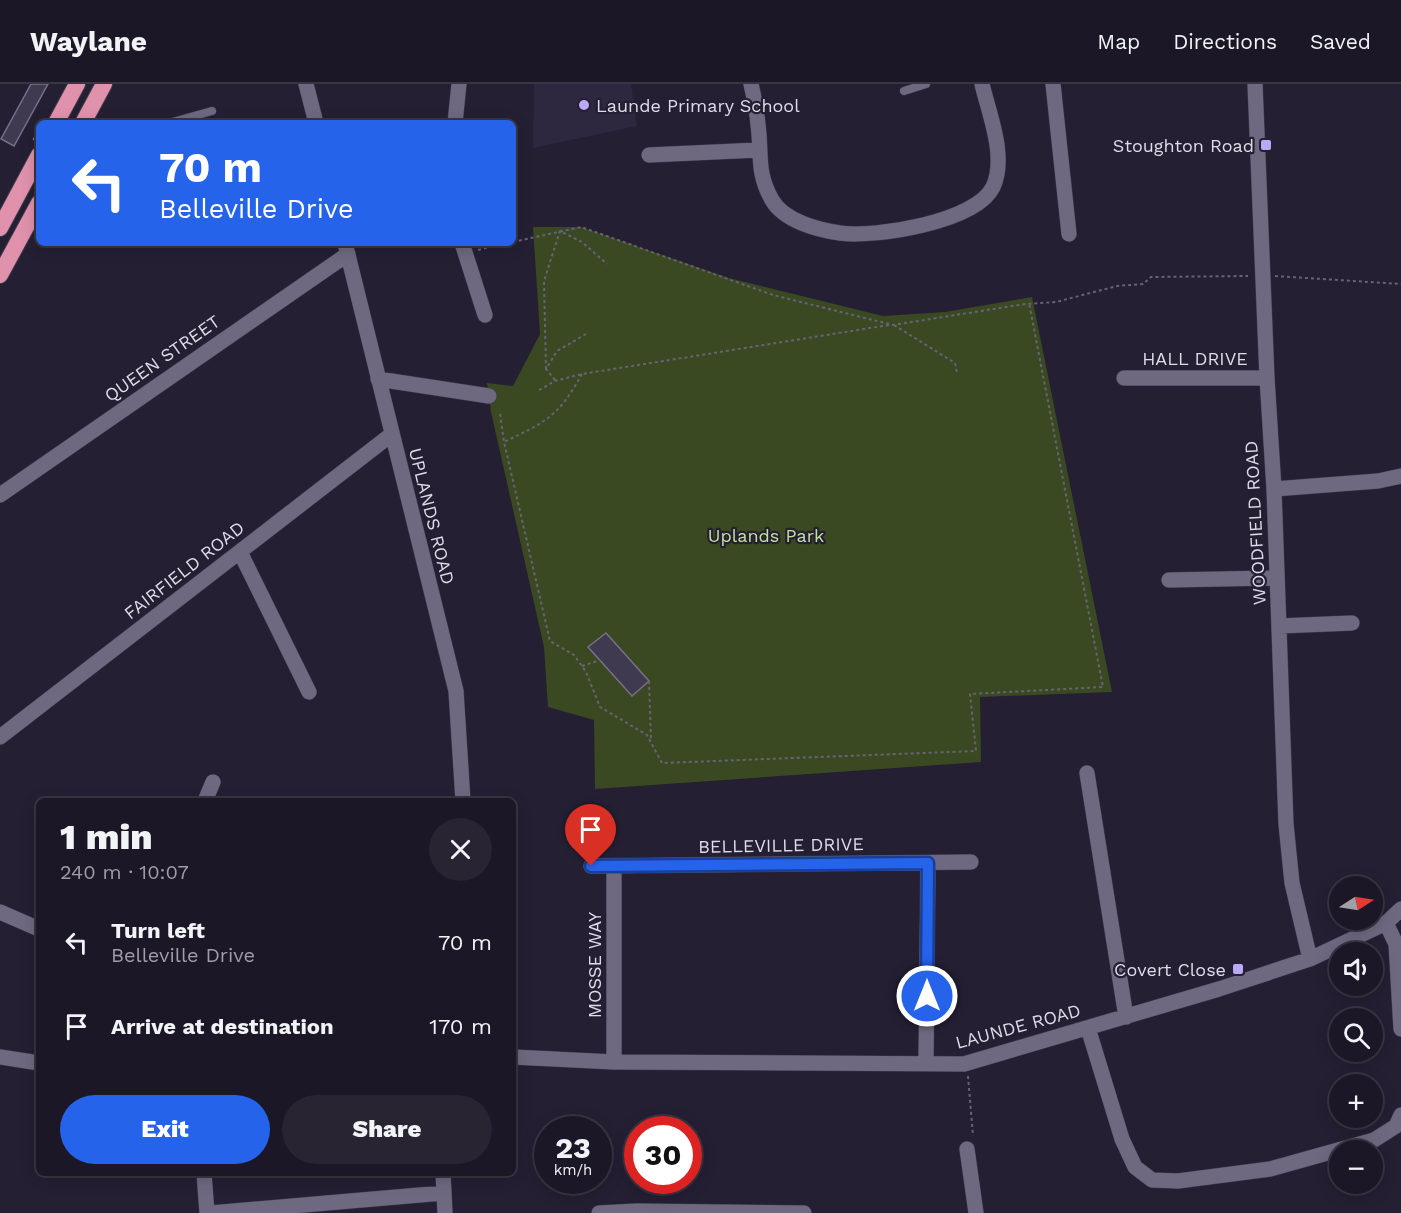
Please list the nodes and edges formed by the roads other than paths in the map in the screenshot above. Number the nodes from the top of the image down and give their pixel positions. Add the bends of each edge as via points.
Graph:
1 (77, 84) edge
2 (104, 84) edge
3 (306, 84) edge
4 (459, 84) edge
5 (751, 84) edge
6 (926, 84) edge
7 (982, 84) edge
8 (1053, 84) edge
9 (1255, 84) edge
10 (904, 91) dead end
11 (212, 111) dead end
12 (58, 120) edge
13 (85, 120) edge
14 (180, 120) edge
15 (315, 120) edge
16 (455, 120) edge
17 (758, 150) junction
18 (649, 155) dead end
19 (36, 161) edge
20 (36, 209) edge
21 (0, 228) edge
22 (1069, 234) dead end
23 (464, 248) edge
24 (346, 249) edge
25 (0, 275) edge
26 (485, 315) dead end
27 (1124, 378) dead end
28 (1267, 378) junction
29 (378, 379) junction
30 (489, 396) dead end
31 (392, 434) junction
32 (1401, 476) edge
33 (1274, 489) junction
34 (0, 495) edge
35 (240, 552) junction
36 (1276, 578) junction
37 (1169, 580) dead end
38 (1352, 623) dead end
39 (1279, 626) junction
40 (309, 692) dead end
41 (0, 737) edge
42 (1087, 773) dead end
43 (213, 782) dead end
44 (206, 798) edge
45 (463, 798) edge
46 (971, 862) dead end
47 (928, 863) junction
48 (591, 866) dead end
49 (614, 867) junction
50 (1401, 909) edge
51 (0, 912) edge
52 (1386, 923) junction
53 (36, 927) edge
54 (1310, 959) junction
55 (1126, 1017) junction
56 (1088, 1028) junction
57 (1401, 1029) edge
58 (0, 1057) edge
59 (516, 1057) edge
60 (614, 1062) junction
61 (926, 1062) junction
62 (36, 1063) edge
63 (1401, 1115) edge
64 (967, 1149) road end
65 (204, 1176) edge
66 (443, 1176) edge
67 (443, 1193) junction
68 (236, 1212) edge
69 (616, 1212) edge
70 (209, 1213) edge
71 (445, 1213) edge
72 (599, 1213) edge
73 (804, 1213) edge
74 (976, 1213) edge

1 - 12 highway
2 - 13 highway
3 - 15 street
4 - 16 street
5 - 17 street via 759,127
6 - 10 lane
7 - 17 street via 998,159 993,188 975,207 940,222 842,233 797,221 773,202 762,177
8 - 22 street
9 - 28 street, WOODFIELD ROAD
11 - 14 lane
17 - 18 street
19 - 21 highway
20 - 25 highway
23 - 26 street
24 - 29 street, UPLANDS ROAD
24 - 34 street, QUEEN STREET
27 - 28 street, HALL DRIVE
28 - 33 street, WOODFIELD ROAD
29 - 30 street
29 - 31 street, UPLANDS ROAD
31 - 35 street, FAIRFIELD ROAD
31 - 45 street, UPLANDS ROAD via 456,691
32 - 33 street
33 - 36 street, WOODFIELD ROAD
35 - 40 street
35 - 41 street, FAIRFIELD ROAD
36 - 37 street
36 - 39 street, WOODFIELD ROAD
38 - 39 street
39 - 54 street, WOODFIELD ROAD via 1286,824 1292,883
42 - 55 street
43 - 44 street
46 - 47 street, BELLEVILLE DRIVE
47 - 49 street, BELLEVILLE DRIVE
47 - 61 street
48 - 49 street, BELLEVILLE DRIVE
49 - 60 street, MOSSE WAY
50 - 52 street, LAUNDE ROAD
51 - 53 street
52 - 54 street, LAUNDE ROAD
52 - 57 street via 1396,944
54 - 55 street, LAUNDE ROAD
55 - 56 street, LAUNDE ROAD
56 - 61 street, LAUNDE ROAD via 963,1064
56 - 63 street via 1122,1139 1135,1167 1152,1180 1178,1181 1270,1169 1374,1140 1396,1126
58 - 62 street
59 - 60 street, LAUNDE ROAD
60 - 61 street, LAUNDE ROAD
64 - 74 street
65 - 70 street
66 - 67 street
67 - 68 street
67 - 71 street
68 - 70 street
69 - 72 street
69 - 73 street

